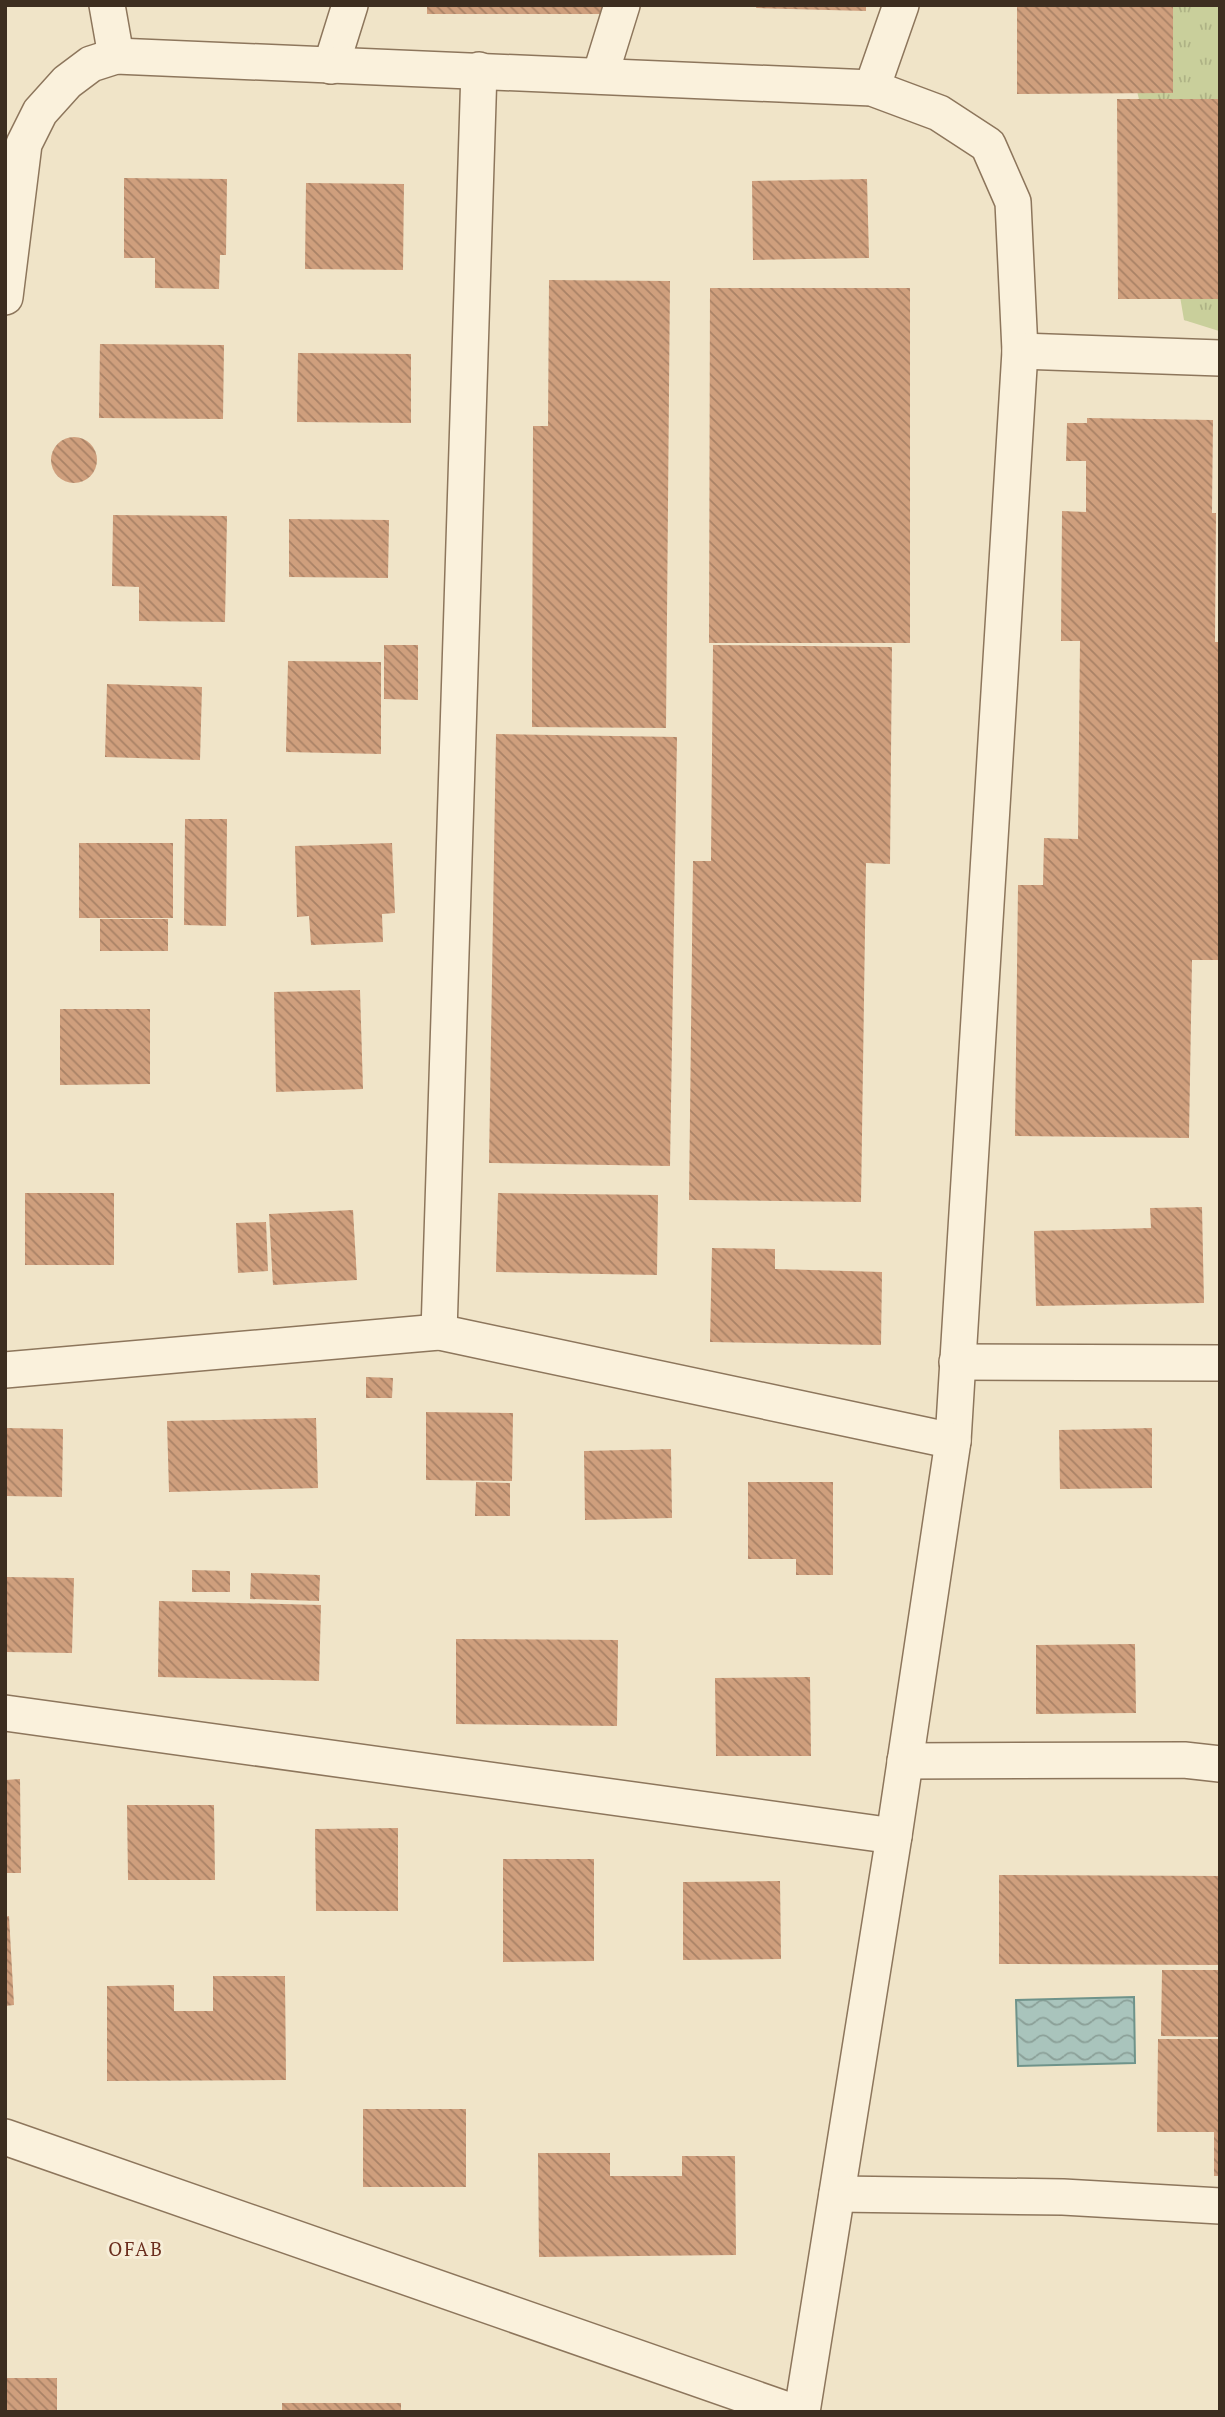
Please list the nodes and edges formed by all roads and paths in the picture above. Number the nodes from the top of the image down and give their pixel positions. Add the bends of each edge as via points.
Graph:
1 (107, 5) edge
2 (350, 5) edge
3 (622, 5) edge
4 (901, 5) edge
5 (117, 56) junction
6 (331, 65) junction
7 (480, 70) junction
8 (600, 76) junction
9 (872, 88) junction
10 (15, 141) edge
11 (5, 297) edge
12 (1020, 351) junction
13 (1220, 358) edge
14 (439, 1332) junction
15 (957, 1362) junction
16 (1220, 1363) edge
17 (5, 1370) edge
18 (953, 1441) junction
19 (5, 1713) edge
20 (905, 1761) junction
21 (1220, 1764) edge
22 (894, 1836) junction
23 (5, 2137) edge
24 (837, 2194) junction
25 (1220, 2206) edge
26 (793, 2412) edge
27 (803, 2412) edge

1 - 5 street
2 - 6 street
3 - 8 street
4 - 9 street
5 - 6 street
5 - 10 street via 91,64 68,82
6 - 7 street
7 - 8 street
7 - 14 street
8 - 9 street
9 - 12 street via 939,113 988,145 1013,202
10 - 11 street
12 - 13 street
12 - 15 street
14 - 17 street
14 - 18 street
15 - 16 street
15 - 18 street
18 - 20 street
19 - 22 street
20 - 21 street via 1184,1760
20 - 22 street
22 - 24 street
23 - 26 street
24 - 25 street via 1063,2197
24 - 27 street

